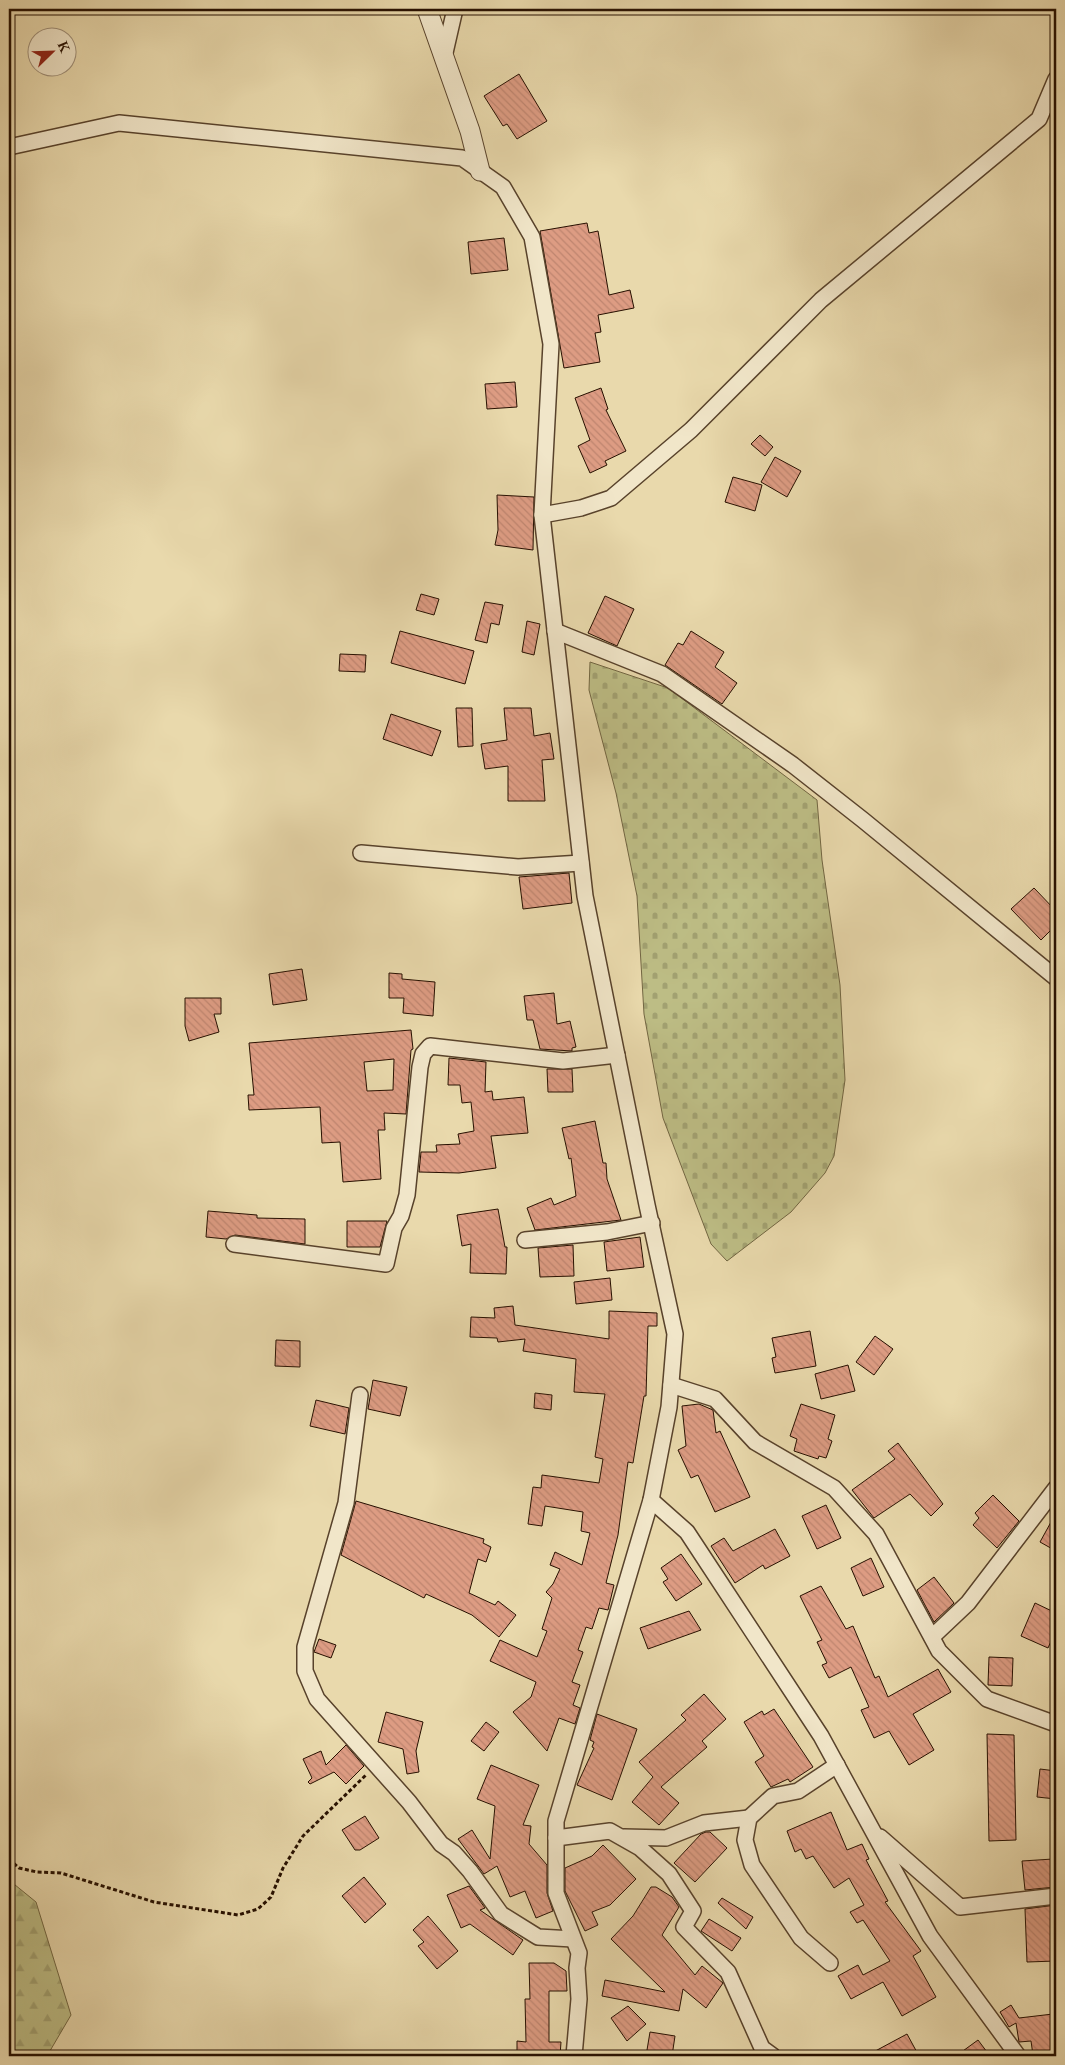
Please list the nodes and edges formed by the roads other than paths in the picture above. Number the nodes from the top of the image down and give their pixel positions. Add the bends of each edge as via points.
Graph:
1 (427, 9) edge
2 (455, 9) edge
3 (444, 57) junction
4 (1056, 79) edge
5 (9, 147) edge
6 (480, 171) junction
7 (542, 516) junction
8 (555, 631) junction
9 (362, 854) dead end
10 (582, 863) junction
11 (1056, 978) edge
12 (617, 1055) junction
13 (652, 1223) junction
14 (525, 1240) dead end
15 (234, 1244) dead end
16 (671, 1385) junction
17 (360, 1395) dead end
18 (1056, 1488) edge
19 (652, 1500) junction
20 (932, 1637) junction
21 (1056, 1724) edge
22 (837, 1765) junction
23 (749, 1818) junction
24 (873, 1832) junction
25 (620, 1837) junction
26 (556, 1838) junction
27 (1056, 1896) edge
28 (573, 1939) junction
29 (830, 1963) dead end
30 (574, 2056) edge
31 (772, 2056) edge
32 (1018, 2056) edge

1 - 3 street
2 - 3 street
3 - 6 street via 470,131
4 - 7 street via 1039,119 821,300 691,430 626,486 611,498
5 - 6 street via 119,123 462,158
6 - 7 street via 503,187 532,237 550,344
7 - 8 street
8 - 10 street
8 - 11 street via 662,674 793,765
9 - 10 street via 518,867
10 - 12 street via 585,896
12 - 13 street
12 - 15 street via 564,1061 430,1046 422,1054 407,1194 394,1228 386,1264
13 - 14 street via 607,1232
13 - 16 street via 675,1334
16 - 19 street
16 - 20 street via 715,1399 755,1442 834,1488 876,1534
17 - 28 street via 346,1503 304,1647 305,1671 317,1699 409,1802 441,1844 470,1870 501,1914 538,1937
18 - 20 street via 968,1602
19 - 22 street via 688,1532
19 - 26 street via 556,1821
20 - 21 street via 939,1651 987,1698
22 - 23 street via 798,1791 772,1796
22 - 24 street
23 - 25 street via 704,1823 666,1838
23 - 29 street via 745,1840 752,1865 801,1938
24 - 27 street via 960,1907
24 - 32 street via 930,1936
25 - 26 street via 610,1831
25 - 31 street via 640,1848 669,1874 693,1911 684,1927 728,1972 762,2048
26 - 28 street via 556,1893
28 - 30 street via 579,1953

